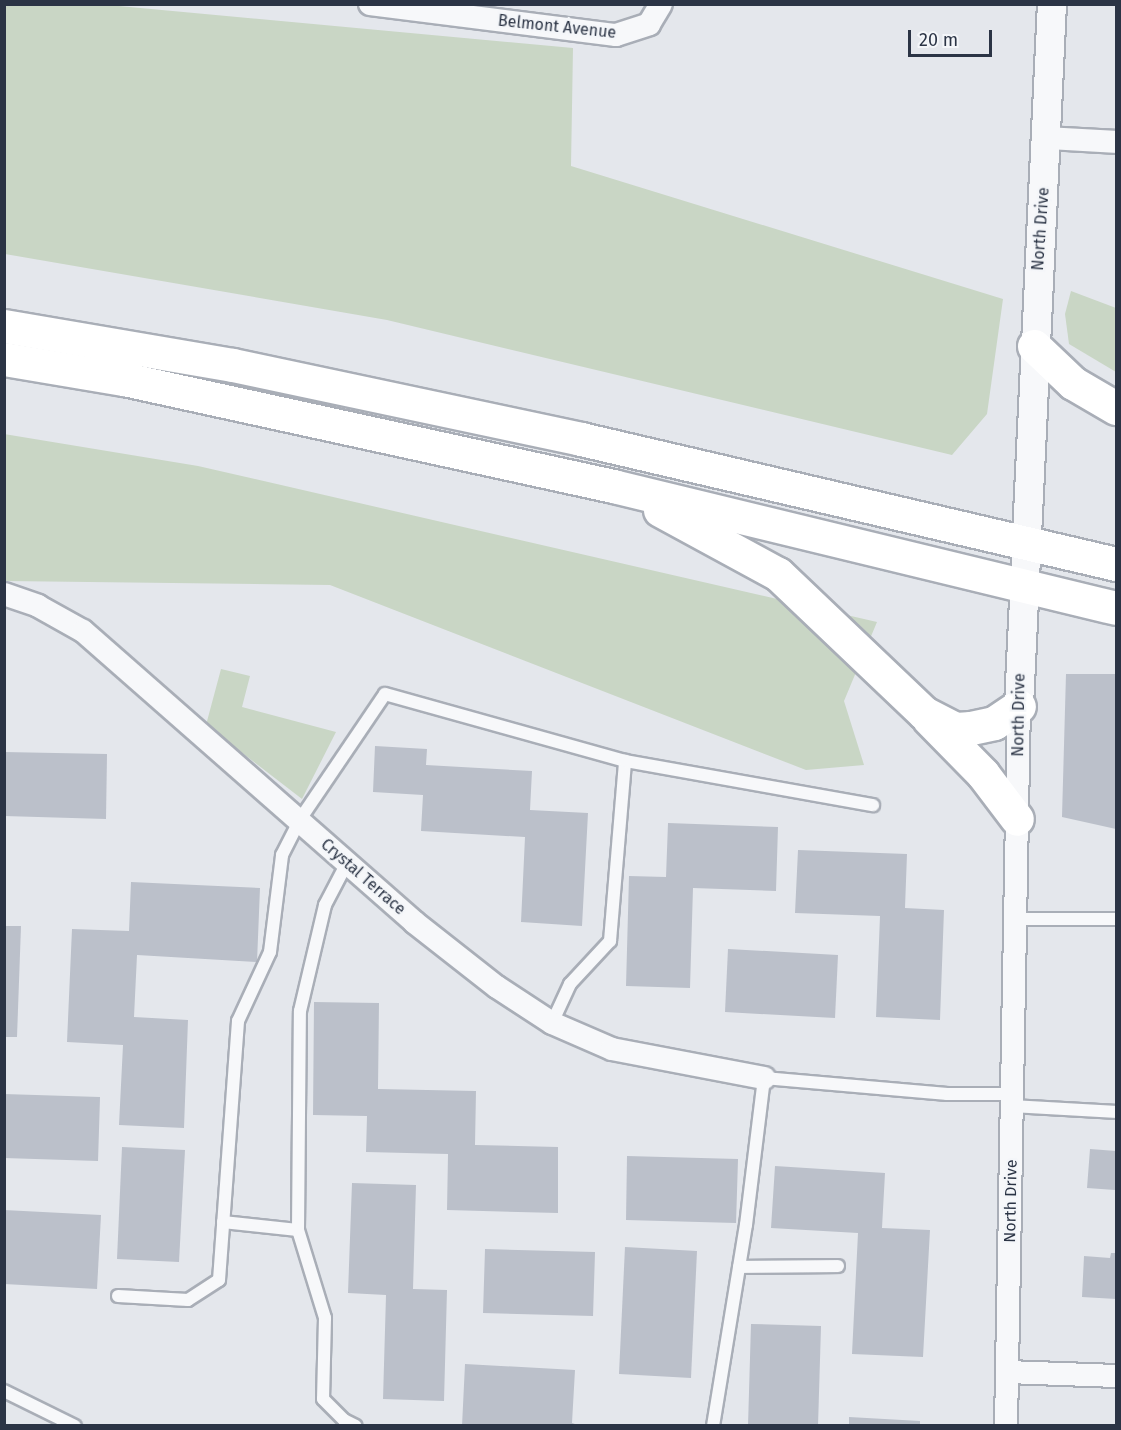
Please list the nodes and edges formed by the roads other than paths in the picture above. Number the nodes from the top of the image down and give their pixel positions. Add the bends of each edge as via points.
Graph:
1 (370, 4) edge
2 (661, 4) edge
3 (1052, 4) edge
4 (1047, 138) junction
5 (1116, 142) edge
6 (4, 326) edge
7 (1034, 346) junction
8 (4, 359) edge
9 (1116, 408) edge
10 (613, 486) junction
11 (1024, 540) junction
12 (1116, 564) edge
13 (1022, 582) junction
14 (4, 594) edge
15 (1116, 608) edge
16 (1019, 706) junction
17 (924, 713) junction
18 (626, 761) junction
19 (873, 805) dead end
20 (1017, 819) junction
21 (299, 821) junction
22 (347, 863) junction
23 (1015, 919) junction
24 (1116, 919) edge
25 (552, 1023) junction
26 (764, 1078) junction
27 (1013, 1100) junction
28 (1116, 1112) edge
29 (223, 1222) junction
30 (298, 1230) junction
31 (838, 1266) dead end
32 (739, 1267) junction
33 (118, 1296) dead end
34 (1007, 1372) junction
35 (1116, 1376) edge
36 (4, 1391) edge
37 (75, 1425) edge
38 (356, 1425) edge
39 (713, 1425) edge
40 (1006, 1425) edge

1 - 2 street, Belmont Avenue via 616,35 649,24
3 - 4 street, North Drive
4 - 5 street
4 - 7 street, North Drive
6 - 11 highway via 233,365
7 - 9 highway via 1073,383
7 - 11 street, North Drive
8 - 10 highway via 124,379
10 - 13 highway
10 - 17 highway via 778,574
11 - 12 highway
11 - 13 street, North Drive
13 - 15 highway
13 - 16 street, North Drive
14 - 21 street, Crystal Terrace via 38,606 83,631
16 - 17 highway via 994,723 970,728 956,729
16 - 20 street, North Drive
17 - 20 highway via 983,774
18 - 19 lane
18 - 21 lane via 385,694
18 - 25 lane via 610,941 570,984
20 - 23 street, North Drive
21 - 22 street, Crystal Terrace
21 - 29 lane via 282,855 270,952 238,1021
22 - 25 street, Crystal Terrace via 497,987
22 - 30 lane via 326,905 300,1011
23 - 24 lane
23 - 27 street, North Drive
25 - 26 street, Crystal Terrace via 612,1049
26 - 27 lane
26 - 32 lane
27 - 28 lane
27 - 34 street, North Drive
29 - 30 lane
29 - 33 lane via 219,1280 188,1300
30 - 38 lane via 325,1318 323,1399 344,1420
31 - 32 lane
32 - 39 lane
34 - 35 street
34 - 40 street, North Drive
36 - 37 lane

